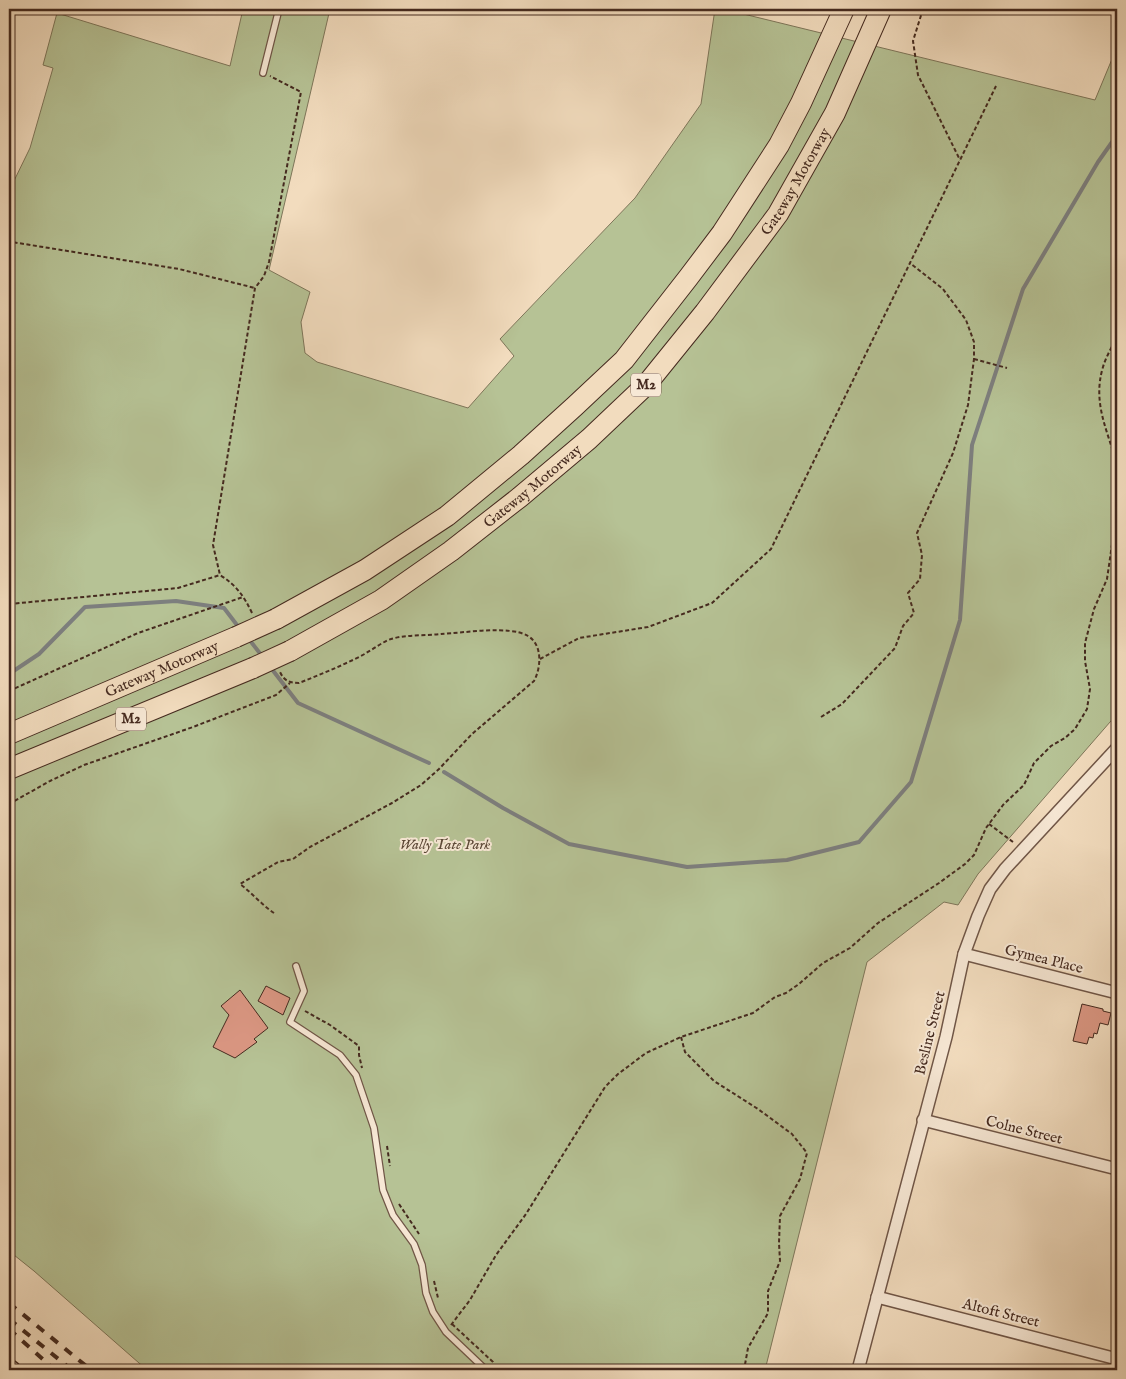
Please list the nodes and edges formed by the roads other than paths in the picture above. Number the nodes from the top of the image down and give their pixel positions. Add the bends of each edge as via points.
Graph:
1 (279, 9) edge
2 (844, 9) edge
3 (881, 9) edge
4 (263, 73) road end
5 (9, 734) edge
6 (1117, 748) edge
7 (9, 769) edge
8 (964, 954) junction
9 (296, 966) dead end
10 (1117, 994) edge
11 (923, 1120) junction
12 (1117, 1169) edge
13 (876, 1297) junction
14 (1117, 1359) edge
15 (9, 1367) edge
16 (13, 1370) edge
17 (486, 1370) edge
18 (858, 1370) edge

1 - 4 lane
2 - 5 highway, Gateway Motorway / M2, bridge via 801,103 722,233 624,360 541,437 447,516 365,570 276,619
3 - 7 highway, Gateway Motorway / M2, bridge via 835,112 778,214 646,385 589,439 451,552 381,600 253,668
6 - 8 street, Besline Street via 1004,869 990,889
8 - 10 street, Gymea Place
8 - 11 street, Besline Street
9 - 17 lane via 304,991 290,1022 340,1055 356,1075 374,1128 383,1190 393,1215 414,1244 433,1312 446,1332
11 - 12 street, Colne Street
11 - 13 street, Besline Street
13 - 14 street, Altoft Street
13 - 18 street, Besline Street
15 - 16 main road

